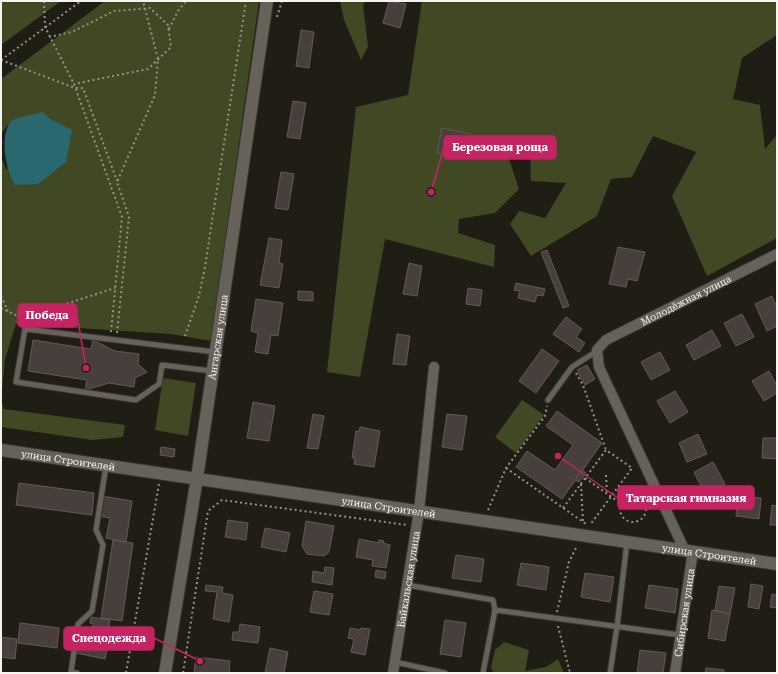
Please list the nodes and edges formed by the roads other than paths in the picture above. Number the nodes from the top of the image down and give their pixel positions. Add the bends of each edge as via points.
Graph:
1 (267, 1) edge
2 (777, 254) edge
3 (597, 350) junction
4 (215, 352) junction
5 (434, 367) dead end
6 (212, 372) junction
7 (548, 400) road end
8 (1, 450) edge
9 (106, 465) junction
10 (197, 478) junction
11 (419, 511) junction
12 (627, 542) junction
13 (689, 551) junction
14 (777, 564) edge
15 (407, 585) junction
16 (495, 610) junction
17 (618, 627) junction
18 (680, 635) junction
19 (395, 662) junction
20 (69, 672) edge
21 (77, 673) edge
22 (165, 673) edge
23 (393, 673) edge
24 (445, 673) edge
25 (483, 673) edge
26 (610, 673) edge
27 (675, 673) edge

1 - 4 street, Ангарская улица
2 - 3 street, Молодёжная улица via 606,340
3 - 7 lane via 572,367
3 - 13 street via 600,367
4 - 6 street, Ангарская улица
4 - 6 lane via 25,329 16,382 136,400 159,384 162,365
5 - 11 street, Байкальская улица
6 - 10 street, Ангарская улица
8 - 9 street, улица Строителей
9 - 10 street, улица Строителей
9 - 20 lane via 96,530 102,545 92,611 78,624
10 - 11 street, улица Строителей
10 - 22 street, Ангарская улица
11 - 12 street, улица Строителей via 484,521 586,531
11 - 15 street, Байкальская улица
12 - 13 street, улица Строителей
12 - 17 lane
13 - 14 street, улица Строителей
13 - 18 street, Сибирская улица
15 - 16 lane via 494,600
15 - 19 street, Байкальская улица
16 - 17 lane
16 - 25 lane
17 - 18 lane
17 - 26 lane
18 - 27 street, Сибирская улица
19 - 23 street, Байкальская улица
19 - 24 lane
20 - 21 lane

